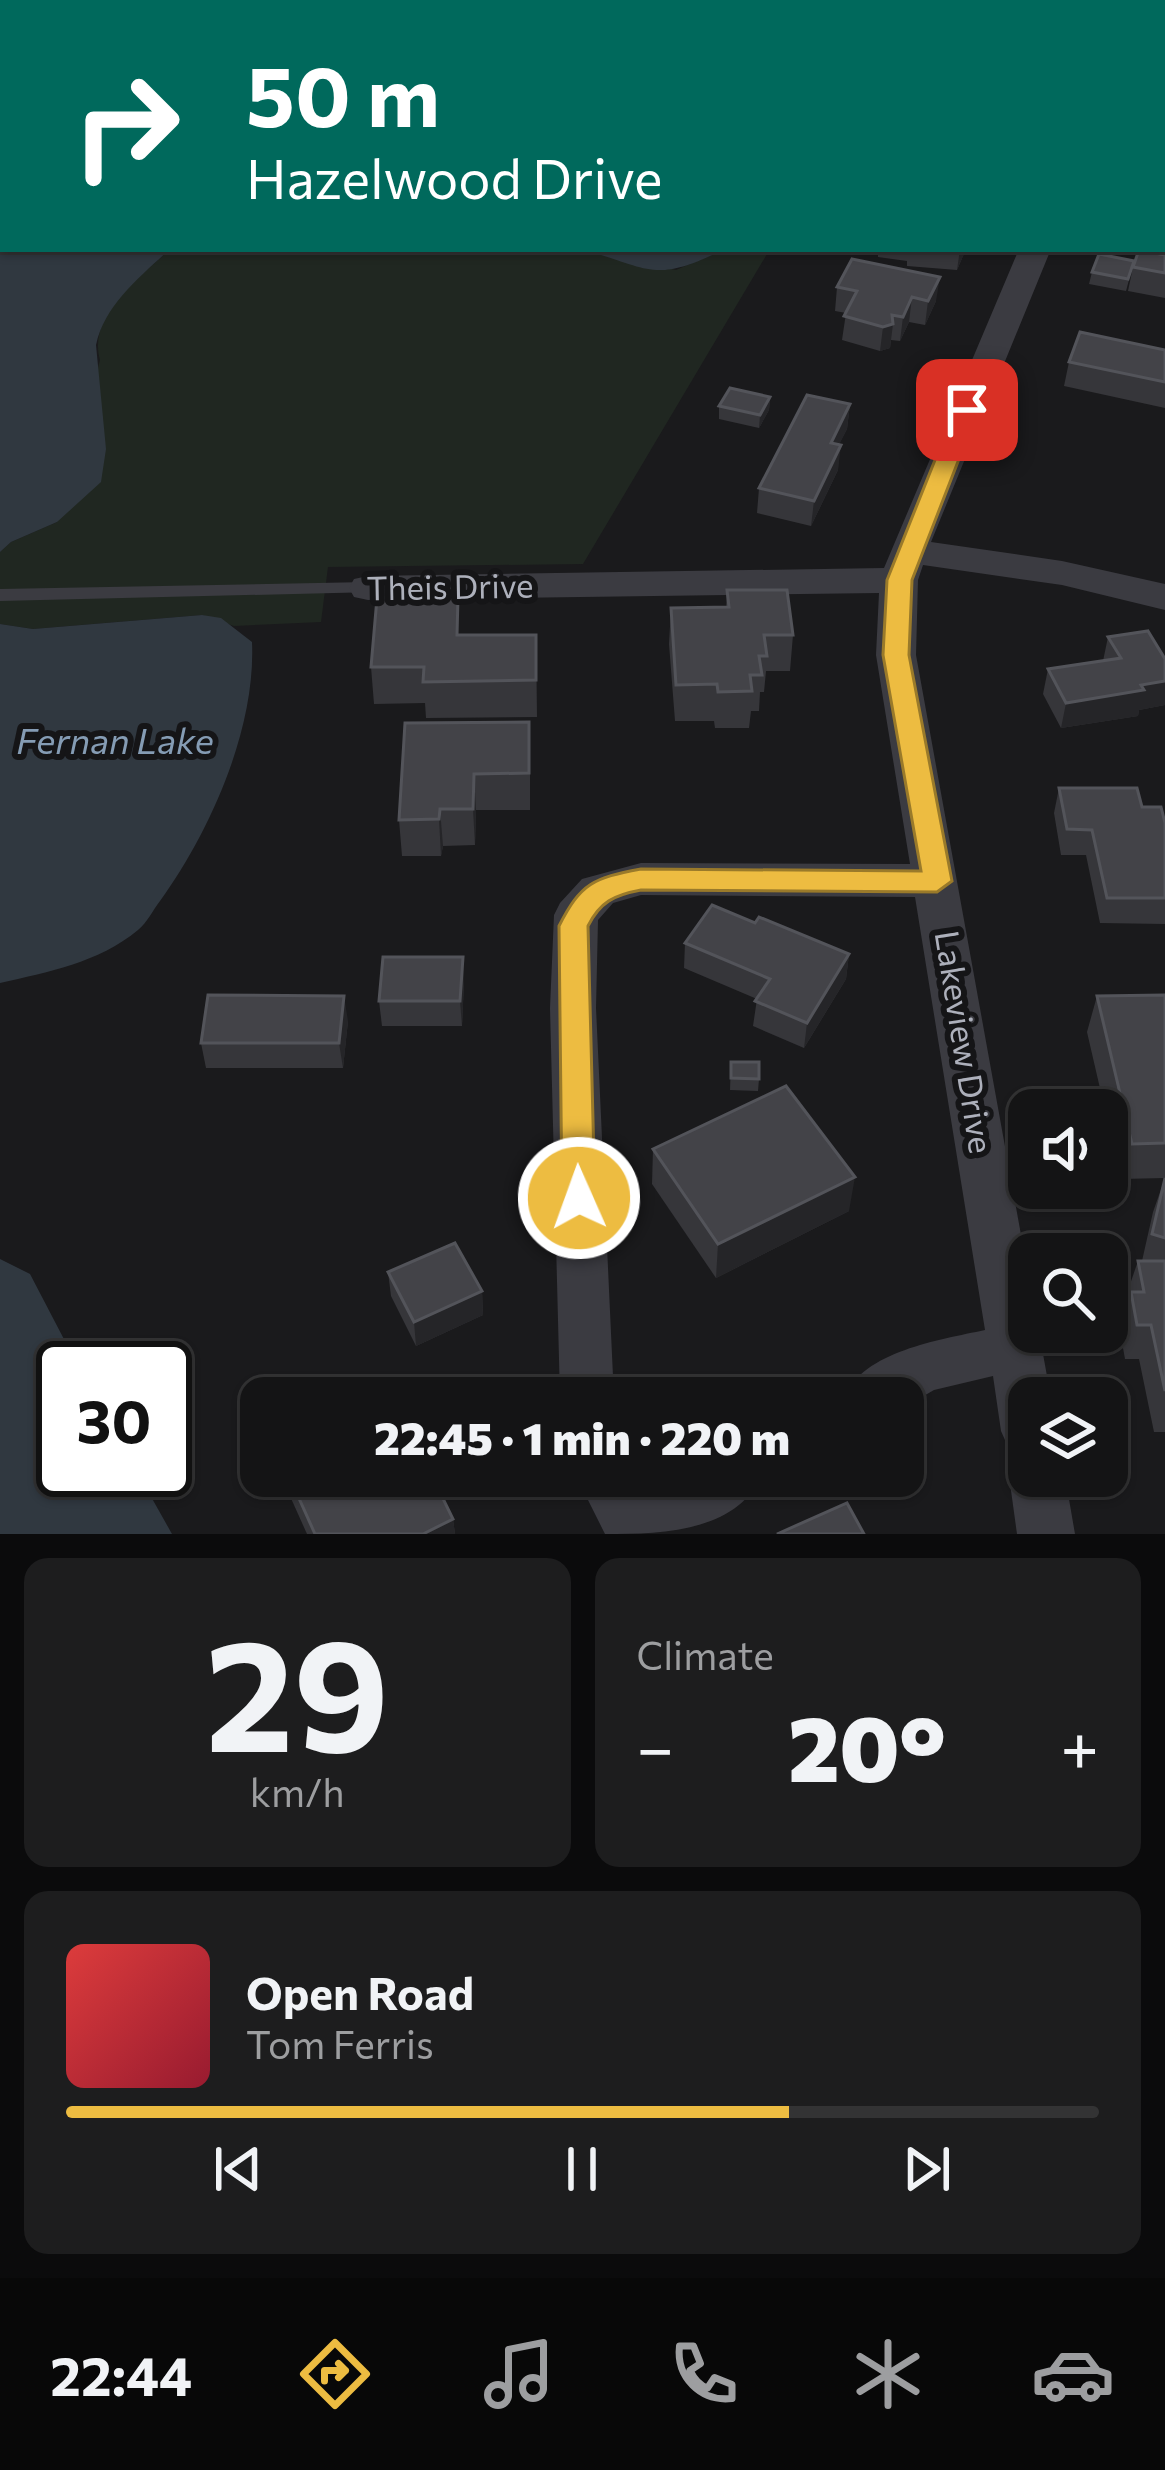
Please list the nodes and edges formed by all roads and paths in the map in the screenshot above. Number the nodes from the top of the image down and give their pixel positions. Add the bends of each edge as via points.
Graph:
1 (1034, 252) edge
2 (904, 565) junction
3 (368, 588) joint
4 (0, 596) edge
5 (1165, 597) edge
6 (937, 881) junction
7 (1008, 1305) edge
8 (1008, 1349) edge
9 (585, 1377) edge
10 (907, 1377) edge
11 (615, 1497) edge
12 (695, 1497) edge
13 (1040, 1497) edge
14 (1046, 1534) edge

1 - 2 street, Lakeview Drive
2 - 3 street, Theis Drive
2 - 5 street, Theis Drive via 1062,573
2 - 6 street, Lakeview Drive via 896,655
3 - 4 lane, Theis Drive
6 - 7 street, Lakeview Drive
6 - 9 street via 641,879 598,891 576,915
8 - 10 street
11 - 12 street via 628,1521
13 - 14 street

